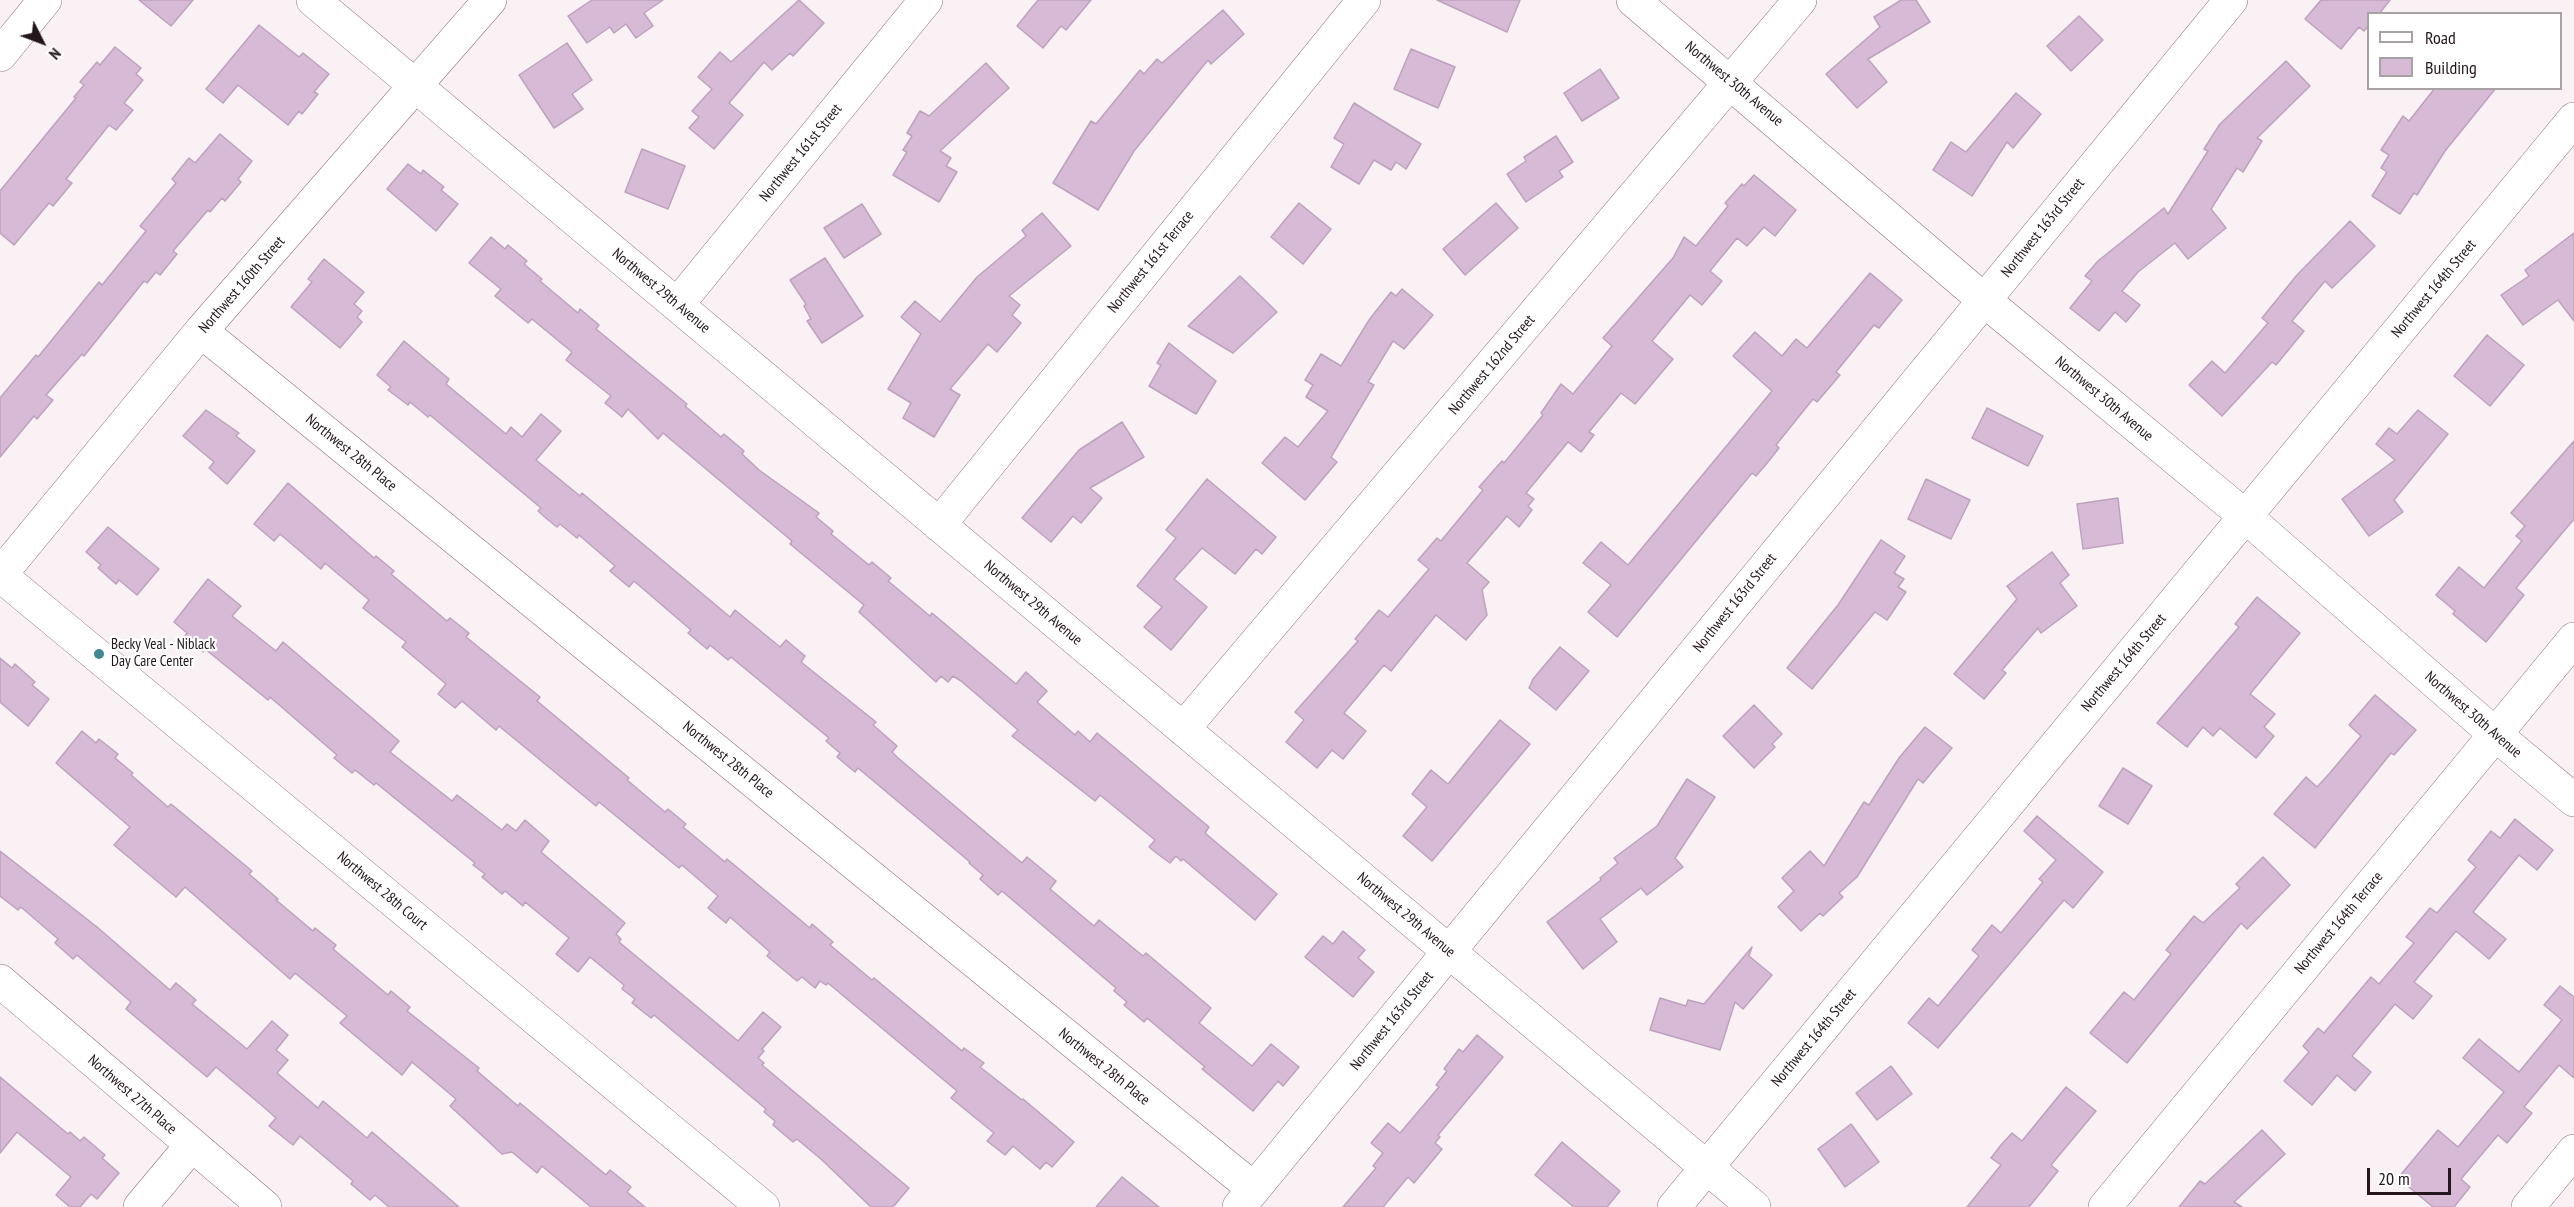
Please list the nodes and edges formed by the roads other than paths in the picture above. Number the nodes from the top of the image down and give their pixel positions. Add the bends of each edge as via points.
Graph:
1 (45, 0) edge
2 (313, 0) edge
3 (490, 0) edge
4 (926, 0) edge
5 (1364, 0) edge
6 (1633, 0) edge
7 (1800, 0) edge
8 (2231, 0) edge
9 (0, 55) edge
10 (1731, 82) junction
11 (416, 86) junction
12 (2574, 119) edge
13 (1984, 300) junction
14 (677, 305) junction
15 (201, 331) junction
16 (2245, 516) junction
17 (939, 525) junction
18 (0, 575) edge
19 (2574, 639) edge
20 (1183, 729) junction
21 (2496, 735) junction
22 (2574, 800) edge
23 (1449, 951) junction
24 (0, 981) edge
25 (191, 1146) junction
26 (2574, 1151) edge
27 (1707, 1168) junction
28 (1246, 1198) edge
29 (140, 1207) edge
30 (265, 1207) edge
31 (763, 1207) edge
32 (1674, 1207) edge
33 (1754, 1207) edge
34 (2104, 1207) edge
35 (2528, 1207) edge

1 - 9 street
2 - 11 street, Northwest 29th Avenue
3 - 11 street, Northwest 160th Street
4 - 14 street, Northwest 161st Street
5 - 17 street, Northwest 161st Terrace
6 - 10 street, Northwest 30th Avenue
7 - 10 street, Northwest 162nd Street
8 - 13 street, Northwest 163rd Street
10 - 13 street, Northwest 30th Avenue
10 - 20 street, Northwest 162nd Street
11 - 14 street, Northwest 29th Avenue
11 - 15 street, Northwest 160th Street
12 - 16 street, Northwest 164th Street
13 - 16 street, Northwest 30th Avenue
13 - 23 street, Northwest 163rd Street
14 - 17 street, Northwest 29th Avenue
15 - 18 street, Northwest 160th Street
15 - 28 street, Northwest 28th Place
16 - 21 street, Northwest 30th Avenue
16 - 27 street, Northwest 164th Street
17 - 20 street, Northwest 29th Avenue
18 - 31 street, Northwest 28th Court
19 - 21 street, Northwest 164th Terrace
20 - 23 street, Northwest 29th Avenue
21 - 22 street, Northwest 30th Avenue
21 - 34 street, Northwest 164th Terrace
23 - 27 street, Northwest 29th Avenue
23 - 28 street, Northwest 163rd Street
24 - 25 street, Northwest 27th Place
25 - 29 street
25 - 30 street, Northwest 27th Place
26 - 35 street
27 - 32 street, Northwest 164th Street
27 - 33 street, Northwest 29th Avenue

